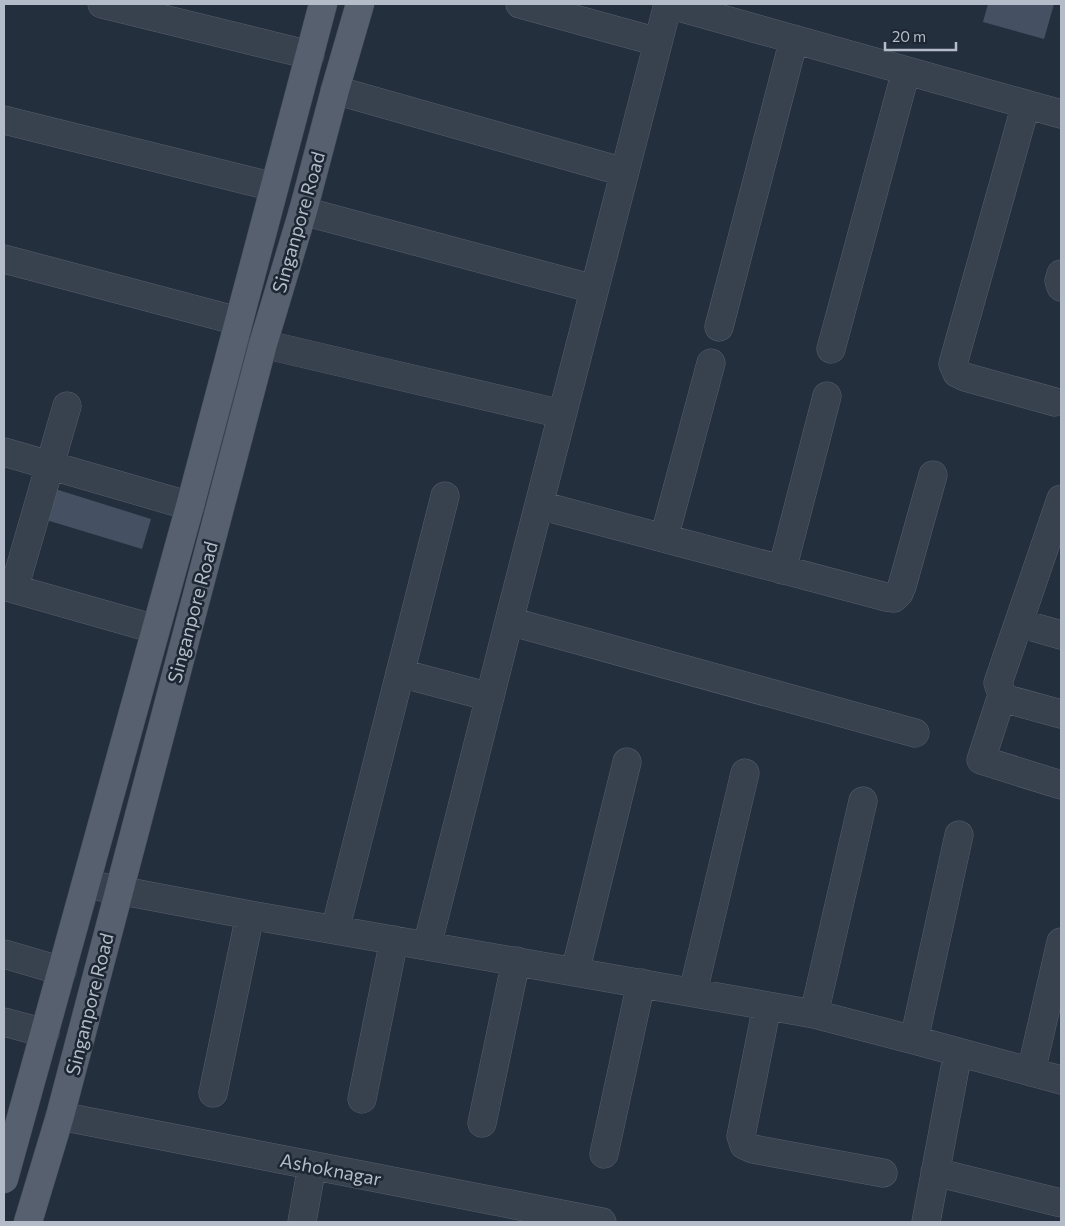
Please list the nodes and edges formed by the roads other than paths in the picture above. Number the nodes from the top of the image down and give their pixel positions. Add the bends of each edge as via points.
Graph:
1 (102, 4) edge
2 (323, 4) edge
3 (360, 4) edge
4 (520, 4) edge
5 (668, 4) edge
6 (794, 39) junction
7 (658, 42) junction
8 (310, 54) junction
9 (906, 71) junction
10 (335, 90) junction
11 (1026, 104) junction
12 (1061, 114) edge
13 (4, 120) edge
14 (624, 172) junction
15 (274, 187) junction
16 (302, 211) junction
17 (4, 259) edge
18 (1061, 274) edge
19 (1061, 287) edge
20 (594, 289) junction
21 (238, 320) junction
22 (719, 328) dead end
23 (263, 344) junction
24 (831, 349) dead end
25 (711, 362) dead end
26 (827, 396) dead end
27 (1055, 402) dead end
28 (67, 406) dead end
29 (562, 414) junction
30 (4, 452) edge
31 (50, 465) junction
32 (933, 476) dead end
33 (445, 496) dead end
34 (1061, 499) edge
35 (539, 505) junction
36 (190, 506) junction
37 (664, 538) junction
38 (1054, 546) edge
39 (782, 570) junction
40 (9, 587) edge
41 (509, 621) junction
42 (1019, 623) junction
43 (155, 629) junction
44 (1061, 635) edge
45 (400, 674) junction
46 (1002, 695) junction
47 (490, 697) junction
48 (1061, 714) edge
49 (915, 733) dead end
50 (628, 762) dead end
51 (745, 773) dead end
52 (1061, 785) edge
53 (863, 801) dead end
54 (959, 835) dead end
55 (86, 884) junction
56 (118, 890) junction
57 (250, 915) junction
58 (335, 930) junction
59 (394, 940) junction
60 (1061, 942) edge
61 (427, 946) junction
62 (4, 954) edge
63 (516, 961) junction
64 (62, 971) junction
65 (575, 972) junction
66 (641, 983) junction
67 (693, 992) junction
68 (1056, 992) edge
69 (767, 1006) junction
70 (814, 1014) junction
71 (4, 1022) edge
72 (45, 1034) junction
73 (914, 1040) junction
74 (958, 1052) junction
75 (1032, 1072) junction
76 (1061, 1080) edge
77 (213, 1093) dead end
78 (362, 1099) dead end
79 (60, 1116) junction
80 (482, 1123) dead end
81 (9, 1145) edge
82 (604, 1154) dead end
83 (312, 1166) junction
84 (935, 1172) junction
85 (883, 1173) dead end
86 (4, 1179) edge
87 (1061, 1203) edge
88 (28, 1222) edge
89 (302, 1222) edge
90 (602, 1222) edge
91 (926, 1222) edge

1 - 8 street
2 - 8 main road, Singanpore Road
3 - 10 main road, Singanpore Road
4 - 7 street
5 - 6 street
5 - 7 street
6 - 9 street
6 - 22 street
7 - 14 street
8 - 15 main road, Singanpore Road
9 - 11 street
9 - 24 street
10 - 14 street
10 - 16 main road, Singanpore Road
11 - 12 street
11 - 27 street via 953,364 957,373 965,377
13 - 15 street
14 - 20 street
15 - 21 main road, Singanpore Road
16 - 20 street
16 - 23 main road, Singanpore Road
17 - 21 street
18 - 19 street
20 - 29 street
21 - 36 main road, Singanpore Road
23 - 29 street
23 - 56 main road, Singanpore Road
25 - 37 street
26 - 39 street
28 - 31 street
29 - 35 street
30 - 31 street
31 - 36 street
31 - 40 street
32 - 39 street via 902,586 894,598
33 - 45 street
34 - 38 street
35 - 37 street
35 - 41 street
36 - 43 main road, Singanpore Road
37 - 39 street
38 - 42 street
40 - 43 street
41 - 47 street
41 - 49 street
42 - 44 street
42 - 46 street via 998,683
43 - 55 main road, Singanpore Road
45 - 47 street
45 - 58 street
46 - 48 street
46 - 52 street via 981,760
47 - 61 street
50 - 65 street
51 - 67 street
53 - 70 street
54 - 73 street
55 - 56 street
55 - 64 main road, Singanpore Road
56 - 57 street
56 - 79 main road, Singanpore Road
57 - 58 street
57 - 77 street
58 - 59 street
59 - 61 street
59 - 78 street
60 - 68 street
61 - 63 street
62 - 64 street
63 - 65 street
63 - 80 street
64 - 72 main road, Singanpore Road
65 - 66 street
66 - 67 street
66 - 82 street
67 - 69 street
68 - 75 street
69 - 70 street
69 - 85 street via 741,1136 744,1145
70 - 73 street
71 - 72 street
72 - 81 main road, Singanpore Road
73 - 74 street
74 - 75 street
74 - 84 street
75 - 76 street
79 - 83 street, Ashoknagar
79 - 88 main road, Singanpore Road
81 - 86 main road, Singanpore Road
83 - 89 street
83 - 90 street, Ashoknagar
84 - 87 street
84 - 91 street

